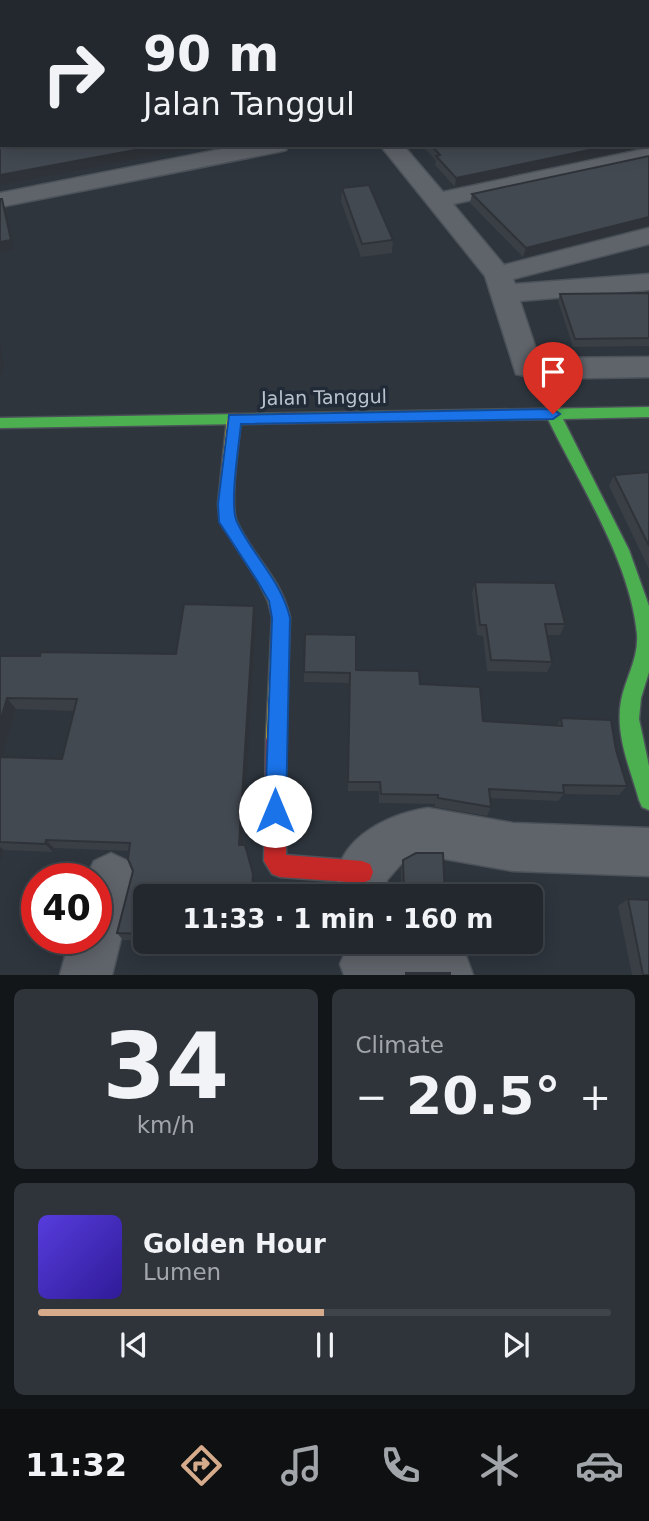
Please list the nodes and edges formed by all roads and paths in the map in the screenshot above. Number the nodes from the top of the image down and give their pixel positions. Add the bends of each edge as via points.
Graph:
1 (268, 147) edge
2 (393, 147) edge
3 (649, 155) edge
4 (0, 200) edge
5 (435, 201) junction
6 (637, 239) edge
7 (649, 271) edge
8 (649, 282) edge
9 (501, 284) junction
10 (649, 367) edge
11 (649, 412) edge
12 (553, 414) junction
13 (234, 419) junction
14 (0, 423) edge
15 (638, 571) edge
16 (648, 661) edge
17 (649, 800) edge
18 (649, 852) edge
19 (363, 884) edge
20 (92, 954) edge
21 (366, 960) edge
22 (86, 975) edge
23 (447, 975) edge

1 - 4 street
2 - 5 street
3 - 5 street
5 - 9 street
6 - 7 street
6 - 9 street
8 - 9 street
9 - 10 street via 527,367
11 - 12 street, Jalan Tanggul
12 - 13 street, Jalan Tanggul
12 - 15 street
13 - 14 street, Jalan Tanggul
13 - 19 street via 228,522 264,576 281,618 275,861 280,866
15 - 16 street
16 - 17 street via 639,674 630,710
18 - 19 street via 513,847 428,832 405,835 383,848
20 - 22 street
21 - 23 street

